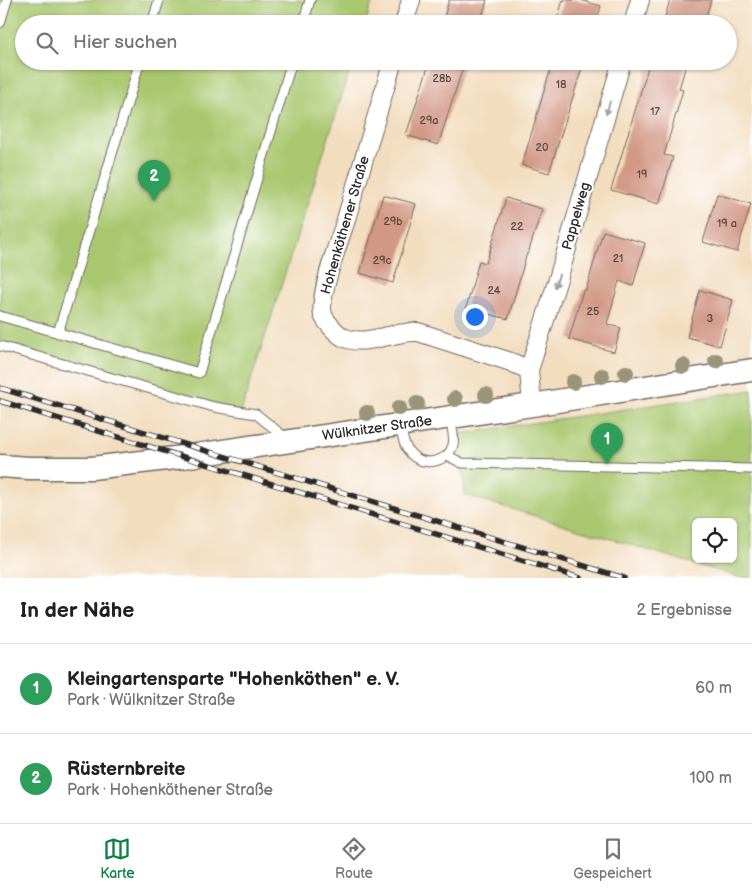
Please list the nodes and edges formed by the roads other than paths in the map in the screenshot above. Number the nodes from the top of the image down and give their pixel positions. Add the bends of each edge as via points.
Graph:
1 (7, 0) edge
2 (159, 0) edge
3 (310, 0) edge
4 (411, 0) edge
5 (640, 0) edge
6 (155, 15) edge
7 (306, 15) edge
8 (407, 15) edge
9 (636, 15) edge
10 (0, 23) edge
11 (137, 70) edge
12 (289, 70) edge
13 (390, 70) edge
14 (619, 70) edge
15 (0, 316) edge
16 (58, 333) junction
17 (0, 346) edge
18 (529, 370) junction
19 (752, 370) edge
20 (532, 405) junction
21 (450, 417) junction
22 (401, 424) junction
23 (289, 440) junction
24 (448, 456) junction
25 (0, 466) edge
26 (752, 469) edge

1 - 10 lane
2 - 6 lane
3 - 7 lane
4 - 8 street
5 - 9 street
11 - 16 lane
12 - 16 lane via 199,373
13 - 18 street, Hohenköthener Straße via 333,261 323,315 344,338 360,341 406,331 418,332
14 -> 18 street, Pappelweg
15 - 16 lane
17 - 23 lane via 214,407 256,414
18 - 20 street
19 - 20 street, Wülknitzer Straße
20 - 21 street, Wülknitzer Straße
21 - 22 street, Wülknitzer Straße
21 - 24 lane via 453,444
22 - 23 street, Wülknitzer Straße
22 - 24 lane via 403,442 412,455 424,461 438,461
23 - 25 street, Wülknitzer Straße via 92,468
24 - 26 lane via 462,463

